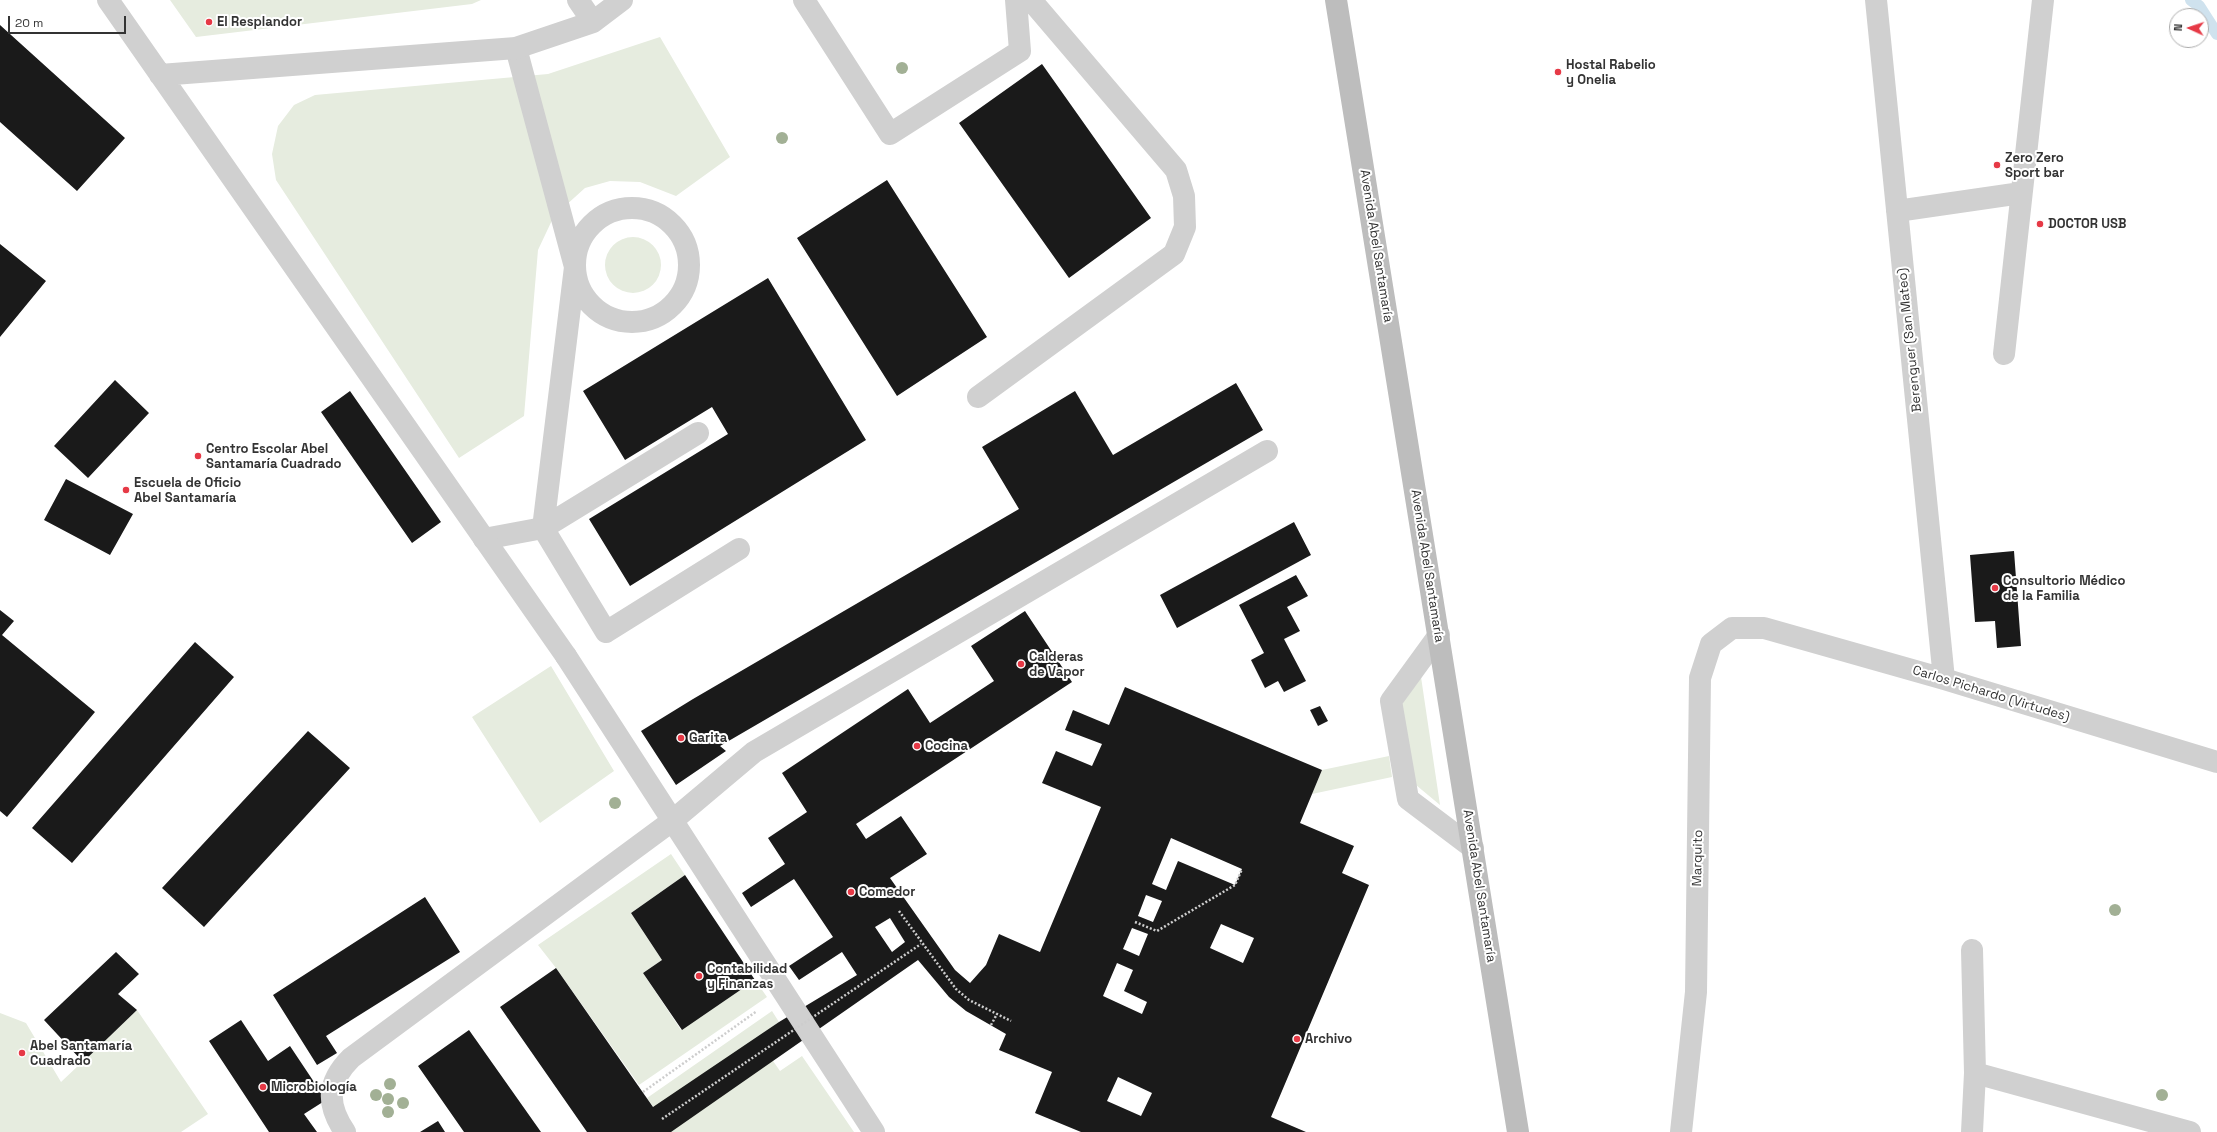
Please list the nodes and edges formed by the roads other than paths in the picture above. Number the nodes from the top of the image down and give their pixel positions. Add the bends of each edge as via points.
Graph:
1 (108, 0) edge
2 (578, 0) edge
3 (622, 0) edge
4 (804, 0) edge
5 (1016, 0) edge
6 (1032, 0) edge
7 (1336, 0) edge
8 (1876, 0) edge
9 (2043, 0) edge
10 (593, 22) junction
11 (516, 48) junction
12 (160, 75) junction
13 (2021, 193) junction
14 (1897, 211) junction
15 (575, 267) junction
16 (2004, 354) dead end
17 (978, 396) dead end
18 (698, 433) dead end
19 (1267, 451) dead end
20 (543, 528) junction
21 (484, 539) junction
22 (739, 549) dead end
23 (1764, 628) joint
24 (1439, 635) junction
25 (1944, 679) junction
26 (2217, 762) edge
27 (672, 821) junction
28 (1473, 848) junction
29 (1972, 950) dead end
30 (1975, 1073) junction
31 (345, 1132) edge
32 (874, 1132) edge
33 (1518, 1132) edge
34 (1681, 1132) edge
35 (1972, 1132) edge
36 (2190, 1132) edge

1 - 12 street
2 - 10 street
3 - 10 street
4 - 5 street via 890,134 1020,51
6 - 17 street via 1176,170 1184,196 1185,227 1174,254
7 - 24 main road, Avenida Abel Santamaría
8 - 14 street, Berenguer (San Mateo)
9 - 13 street
10 - 11 street
11 - 12 street
11 - 15 street
12 - 21 street
13 - 14 street
13 - 16 street
14 - 25 street, Berenguer (San Mateo)
15 - 15 street via 577,283 584,297 602,314 624,322 640,322 656,317 680,296 687,281 689,266 683,240 670,222 656,213 640,208 624,208 608,213 594,222 583,234 576,250
15 - 20 street
18 - 20 street
19 - 27 street via 754,752
20 - 21 street
20 - 22 street via 606,632
21 - 27 street via 566,656
23 - 25 street, Carlos Pichardo (Virtudes)
23 - 34 street, Marquito via 1732,628 1711,644 1700,678 1696,992
24 - 28 main road, Avenida Abel Santamaría
24 - 28 street via 1391,701 1408,799
25 - 26 street, Carlos Pichardo (Virtudes)
27 - 31 street via 351,1058 339,1070 333,1083 331,1097 334,1111
27 - 32 street
28 - 33 main road, Avenida Abel Santamaría
29 - 30 street
30 - 35 street
30 - 36 street

